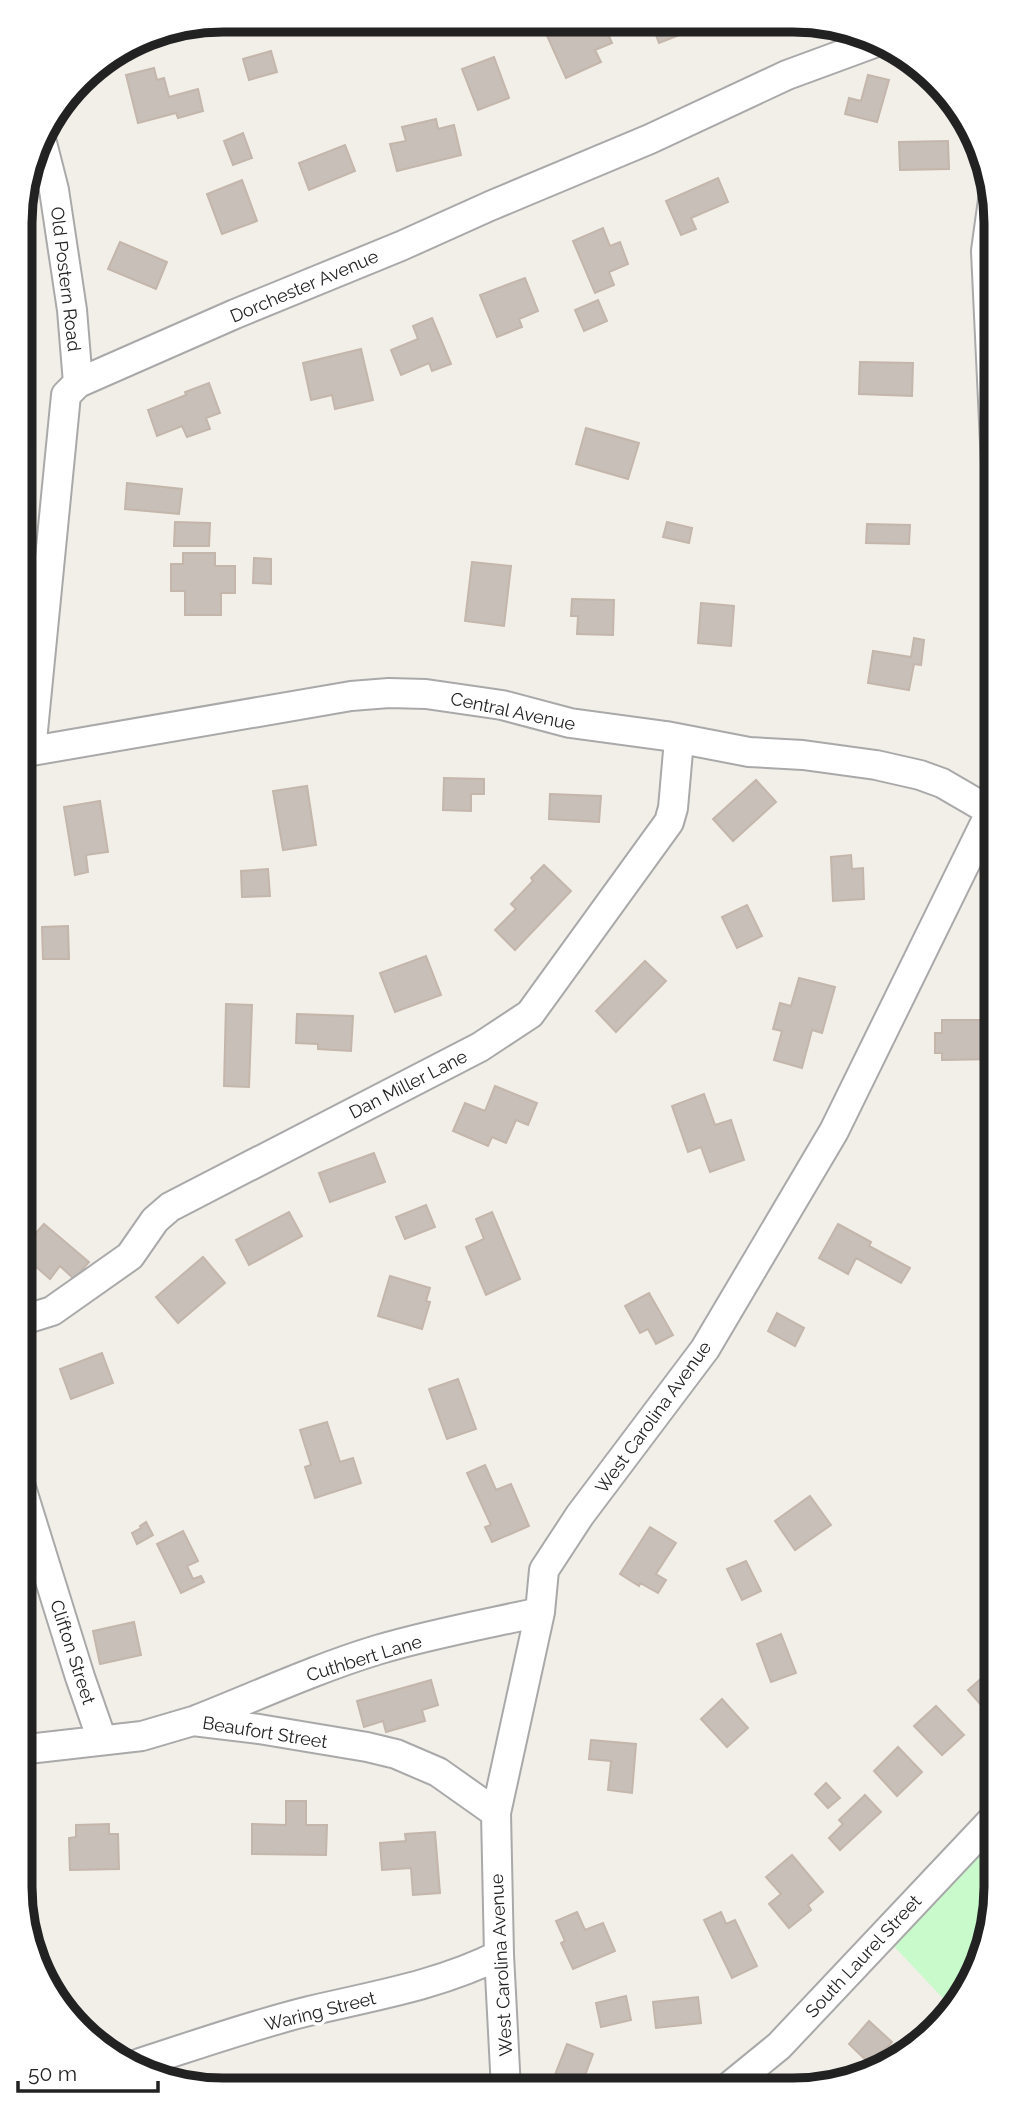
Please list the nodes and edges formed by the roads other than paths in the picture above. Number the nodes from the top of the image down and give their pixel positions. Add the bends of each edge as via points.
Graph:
1 (866, 46) edge
2 (45, 153) edge
3 (78, 383) junction
4 (32, 684) edge
5 (36, 693) junction
6 (32, 718) edge
7 (679, 740) junction
8 (32, 751) edge
9 (984, 802) edge
10 (984, 829) edge
11 (31, 1317) edge
12 (31, 1520) edge
13 (540, 1612) junction
14 (193, 1721) junction
15 (102, 1740) junction
16 (31, 1749) edge
17 (496, 1813) junction
18 (984, 1829) edge
19 (499, 1955) junction
20 (145, 2061) edge
21 (505, 2077) edge
22 (740, 2077) edge

1 - 3 street, Dorchester Avenue via 787,75 650,139
2 - 3 street, Old Postern Road via 72,310
3 - 5 street via 66,395
4 - 5 street
5 - 6 street
7 - 8 street, Central Avenue via 570,723 502,705 388,693
7 - 9 street, Central Avenue via 876,765 920,775
7 - 11 street, Dan Miller Lane via 669,822 530,1014 480,1047 170,1207 130,1256 52,1311
10 - 13 street, West Carolina Avenue via 834,1131 705,1349 544,1570
12 - 15 street, Clifton Street
13 - 14 street, Cuthbert Lane via 378,1650
13 - 17 street, West Carolina Avenue
14 - 15 street, Beaufort Street via 142,1736
14 - 17 street, Beaufort Street via 396,1754 438,1772
15 - 16 street, Beaufort Street
17 - 19 street, West Carolina Avenue
18 - 22 street, South Laurel Street via 779,2046
19 - 20 street, Waring Street via 438,1980 233,2032
19 - 21 street, West Carolina Avenue

